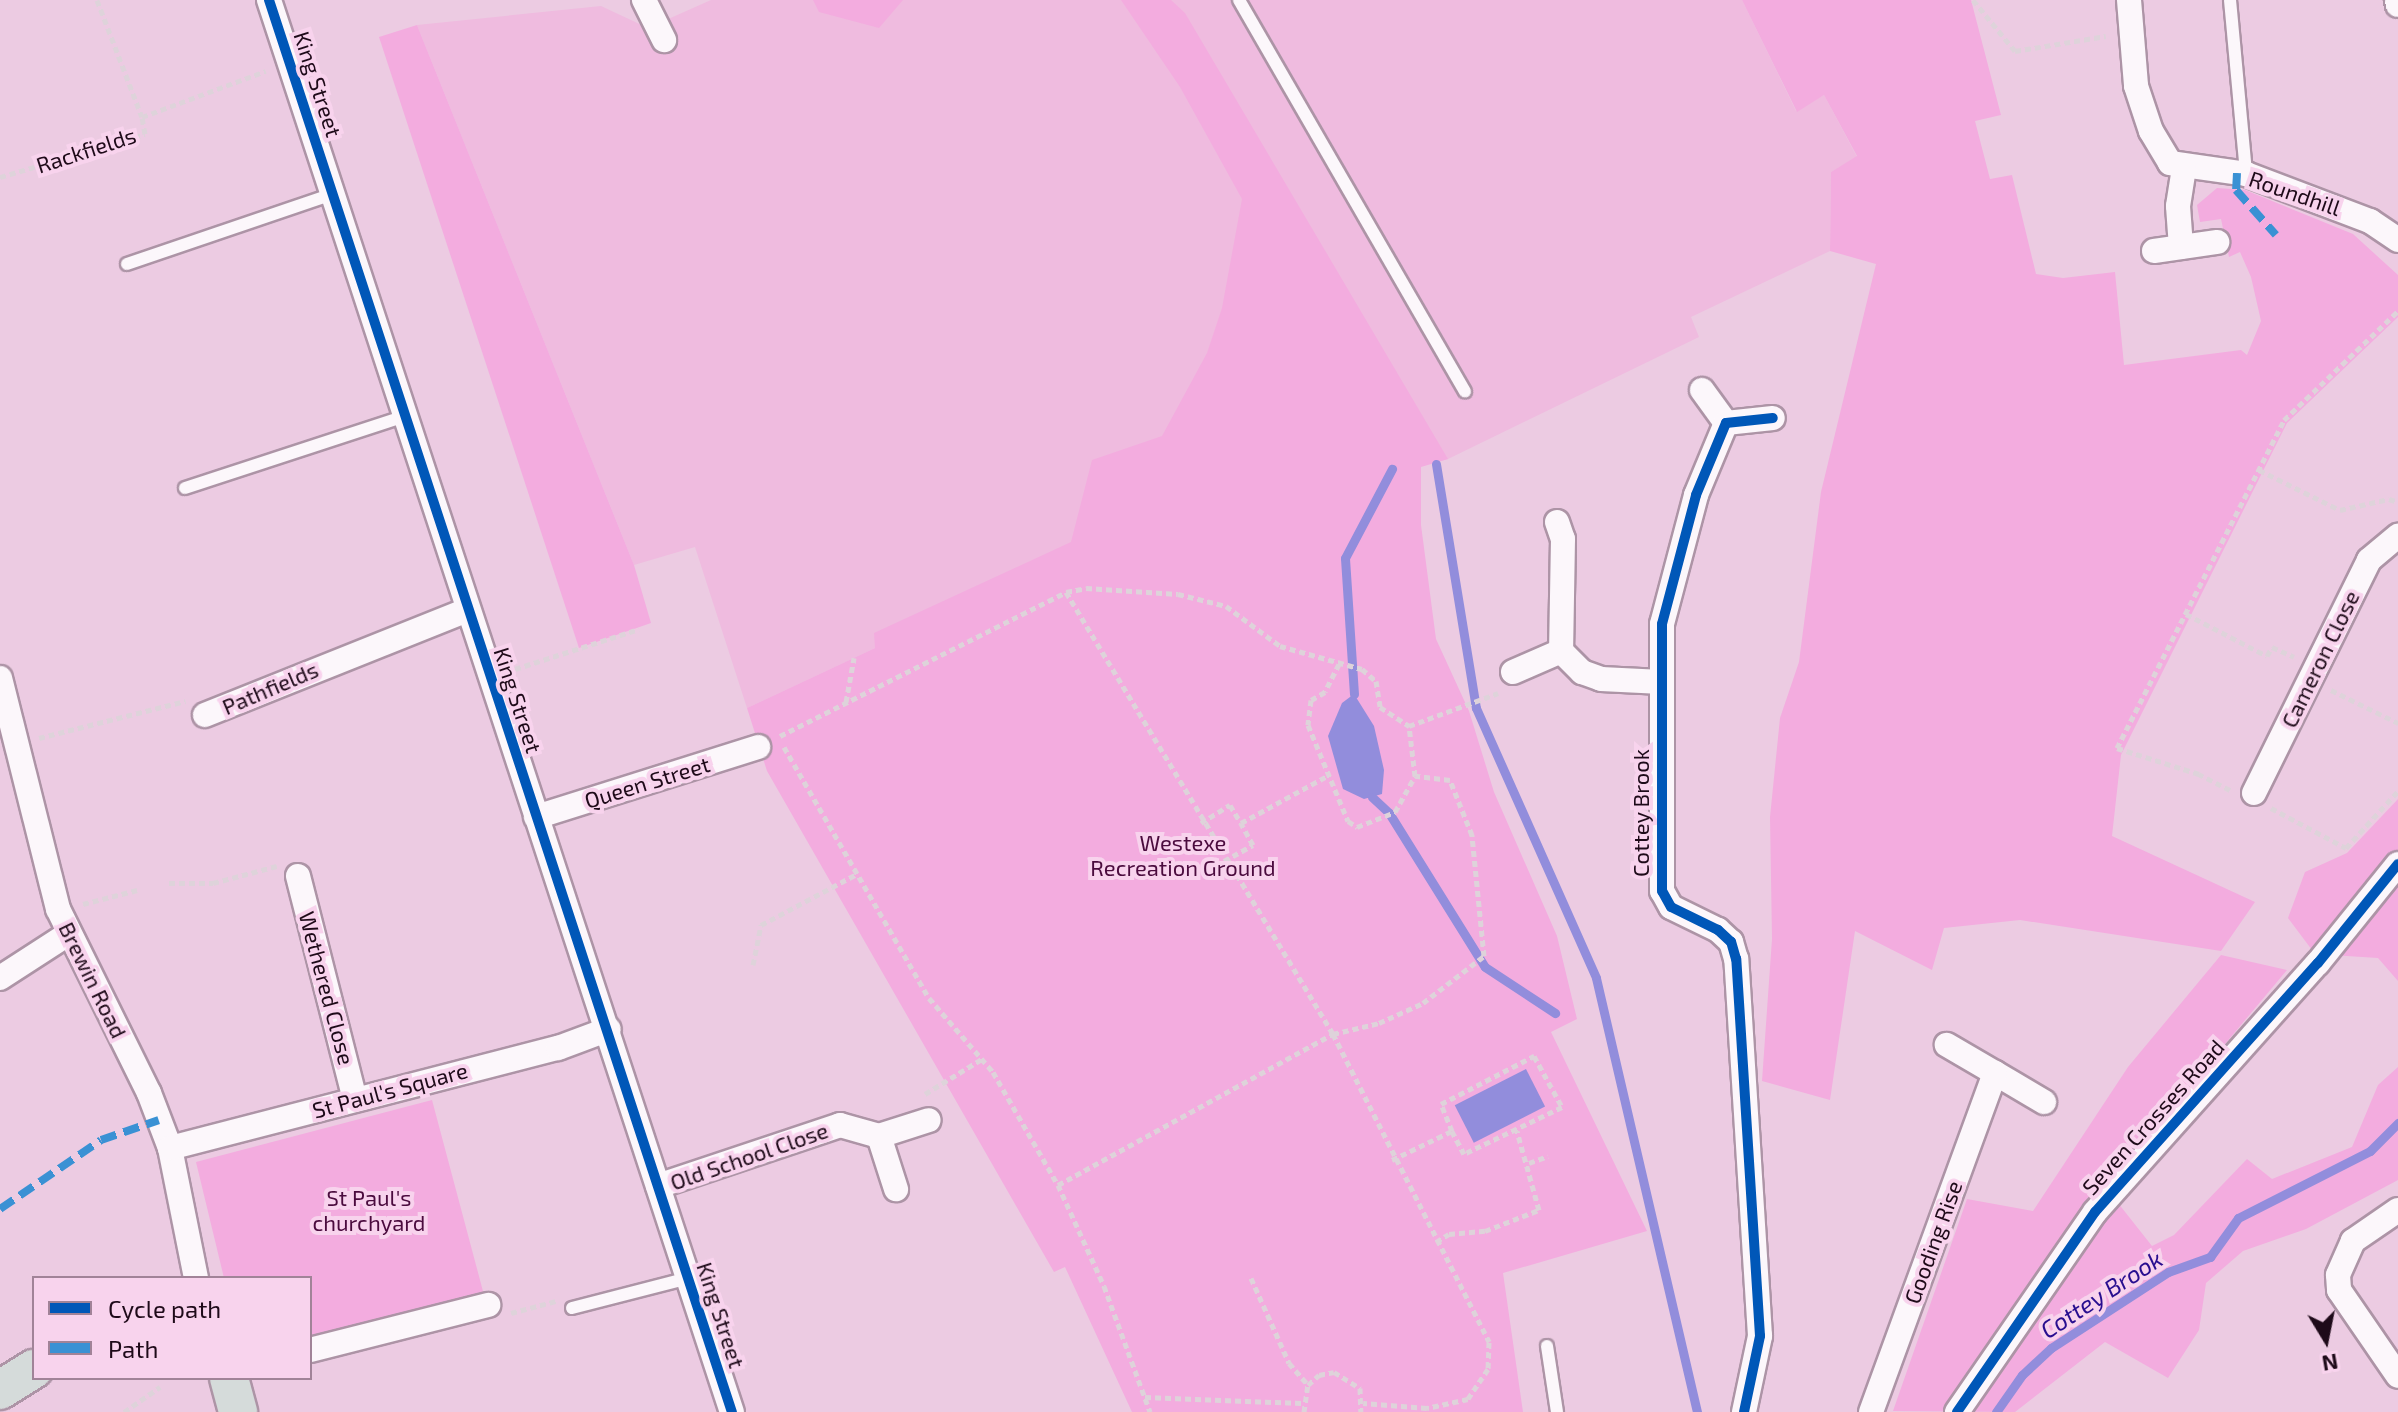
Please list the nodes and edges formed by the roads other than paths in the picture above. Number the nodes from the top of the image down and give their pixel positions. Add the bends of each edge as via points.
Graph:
1 (269, 0) edge
2 (1239, 0) edge
3 (2129, 0) edge
4 (2230, 0) edge
5 (651, 2) edge
6 (664, 40) dead end
7 (2184, 168) junction
8 (2246, 174) junction
9 (333, 194) junction
10 (2398, 240) edge
11 (2217, 242) dead end
12 (2181, 247) junction
13 (2154, 251) dead end
14 (127, 264) dead end
15 (1702, 390) dead end
16 (1465, 391) dead end
17 (405, 416) junction
18 (1773, 418) dead end
19 (1726, 423) junction
20 (185, 488) dead end
21 (1557, 522) dead end
22 (2398, 536) edge
23 (468, 610) junction
24 (1561, 651) junction
25 (1513, 672) dead end
26 (0, 678) edge
27 (1662, 682) junction
28 (205, 715) road end
29 (768, 742) road end
30 (2254, 793) road end
31 (536, 817) junction
32 (2398, 864) edge
33 (298, 876) road end
34 (68, 934) junction
35 (0, 978) edge
36 (609, 1029) junction
37 (1947, 1045) dead end
38 (1995, 1073) junction
39 (355, 1099) junction
40 (2044, 1102) dead end
41 (929, 1120) road end
42 (879, 1136) junction
43 (170, 1148) junction
44 (658, 1186) junction
45 (896, 1189) dead end
46 (2398, 1210) edge
47 (196, 1276) edge
48 (689, 1278) junction
49 (488, 1305) dead end
50 (572, 1308) dead end
51 (1547, 1346) dead end
52 (312, 1349) edge
53 (32, 1370) edge
54 (2398, 1376) edge
55 (230, 1380) edge
56 (0, 1390) edge
57 (238, 1412) edge
58 (732, 1412) edge
59 (1557, 1412) edge
60 (1744, 1412) edge
61 (1871, 1412) edge
62 (1957, 1412) edge

1 - 9 street, King Street
2 - 16 lane
3 - 7 street via 2136,86 2151,131 2170,163
4 - 8 lane
5 - 6 street
7 - 8 street, Roundhill
7 - 12 street via 2178,206
8 - 10 street, Roundhill via 2370,221
9 - 14 lane
9 - 17 street, King Street
11 - 12 street
12 - 13 street
15 - 19 street
17 - 20 lane
17 - 23 street, King Street
18 - 19 street
19 - 27 street, Cottey Brook via 1706,465 1665,600
21 - 24 street via 1563,539
22 - 30 street, Cameron Close via 2369,560
23 - 28 street, Pathfields
23 - 31 street, King Street
24 - 25 street
24 - 27 street via 1582,672 1601,679
26 - 34 street, Brewin Road
27 - 60 street, Cottey Brook via 1662,891 1671,907 1718,930 1731,942 1736,959 1760,1336
29 - 31 street, Queen Street
31 - 36 street, King Street
32 - 62 street, Seven Crosses Road via 2318,963 2095,1212
33 - 39 street, Wethered Close
34 - 35 street
34 - 43 street, Brewin Road via 149,1093
36 - 39 street, St Paul's Square via 558,1048
36 - 44 street, King Street
37 - 38 street
38 - 40 street
38 - 61 street, Gooding Rise
39 - 43 street, St Paul's Square
41 - 42 street
42 - 44 street, Old School Close via 840,1125
42 - 45 street
43 - 47 street, Brewin Road
44 - 48 street, King Street
46 - 54 street via 2353,1241 2338,1275 2339,1290
48 - 50 lane
48 - 58 street, King Street
49 - 52 street
51 - 59 lane
53 - 56 main road
55 - 57 main road

